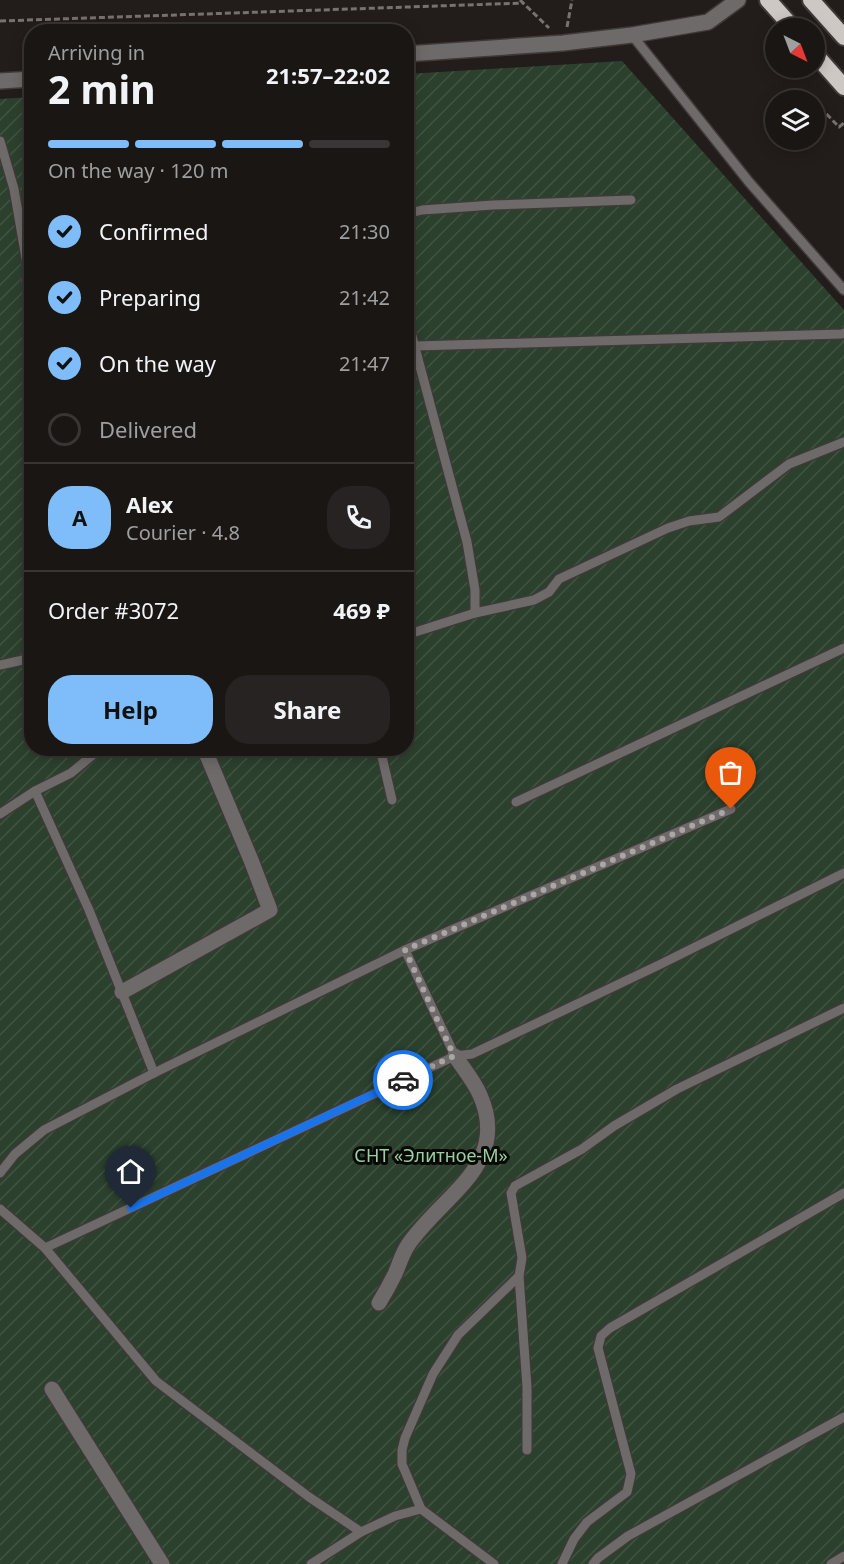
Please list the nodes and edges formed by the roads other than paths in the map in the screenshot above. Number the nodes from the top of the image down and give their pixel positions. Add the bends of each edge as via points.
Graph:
1 (738, 0) edge
2 (768, 0) edge
3 (812, 0) edge
4 (784, 18) edge
5 (632, 36) junction
6 (844, 37) edge
7 (414, 53) edge
8 (825, 65) edge
9 (24, 80) edge
10 (0, 81) edge
11 (844, 87) edge
12 (0, 141) edge
13 (631, 200) dead end
14 (414, 212) edge
15 (24, 245) edge
16 (844, 290) edge
17 (844, 333) edge
18 (414, 340) edge
19 (416, 346) junction
20 (844, 442) edge
21 (475, 613) junction
22 (414, 632) edge
23 (844, 648) edge
24 (24, 660) edge
25 (0, 665) edge
26 (91, 756) edge
27 (207, 756) edge
28 (382, 756) edge
29 (35, 791) junction
30 (392, 800) dead end
31 (516, 802) dead end
32 (731, 809) dead end
33 (0, 814) edge
34 (844, 873) edge
35 (405, 950) junction
36 (122, 992) junction
37 (844, 1008) edge
38 (454, 1056) junction
39 (154, 1072) junction
40 (0, 1173) edge
41 (844, 1193) edge
42 (0, 1209) edge
43 (45, 1248) junction
44 (519, 1276) junction
45 (379, 1303) dead end
46 (52, 1389) dead end
47 (844, 1417) edge
48 (527, 1450) dead end
49 (421, 1509) junction
50 (361, 1532) junction
51 (844, 1556) edge
52 (162, 1564) edge
53 (311, 1564) edge
54 (494, 1564) edge
55 (562, 1564) edge
56 (593, 1564) edge
57 (831, 1564) edge

1 - 5 street via 708,22
2 - 4 highway
3 - 6 highway
5 - 7 street
5 - 16 lane via 749,182
8 - 11 highway
9 - 10 street
12 - 15 lane
13 - 14 lane
17 - 19 lane
18 - 19 lane
19 - 21 lane via 468,542
20 - 21 lane via 789,464 719,517 668,528 559,579 549,592 534,600
21 - 22 lane
23 - 31 lane
24 - 25 lane
26 - 29 lane via 71,773
27 - 36 street via 270,910
28 - 30 lane
29 - 33 lane
29 - 36 lane
32 - 35 lane
34 - 38 lane via 472,1054
35 - 38 lane
35 - 39 lane
36 - 39 lane
37 - 44 lane via 677,1089 515,1186 511,1193 522,1258
38 - 43 lane
38 - 45 street via 479,1093 487,1115 486,1145 480,1164 407,1246
39 - 40 lane via 44,1130 15,1154
41 - 55 lane via 601,1336 598,1348 631,1474 627,1492 587,1522
42 - 43 lane
43 - 50 lane via 156,1381
44 - 48 lane
44 - 49 lane via 458,1335 433,1374 405,1438 402,1464
46 - 52 street
47 - 56 lane via 628,1536
49 - 50 lane
49 - 54 lane
50 - 53 lane
51 - 57 lane

